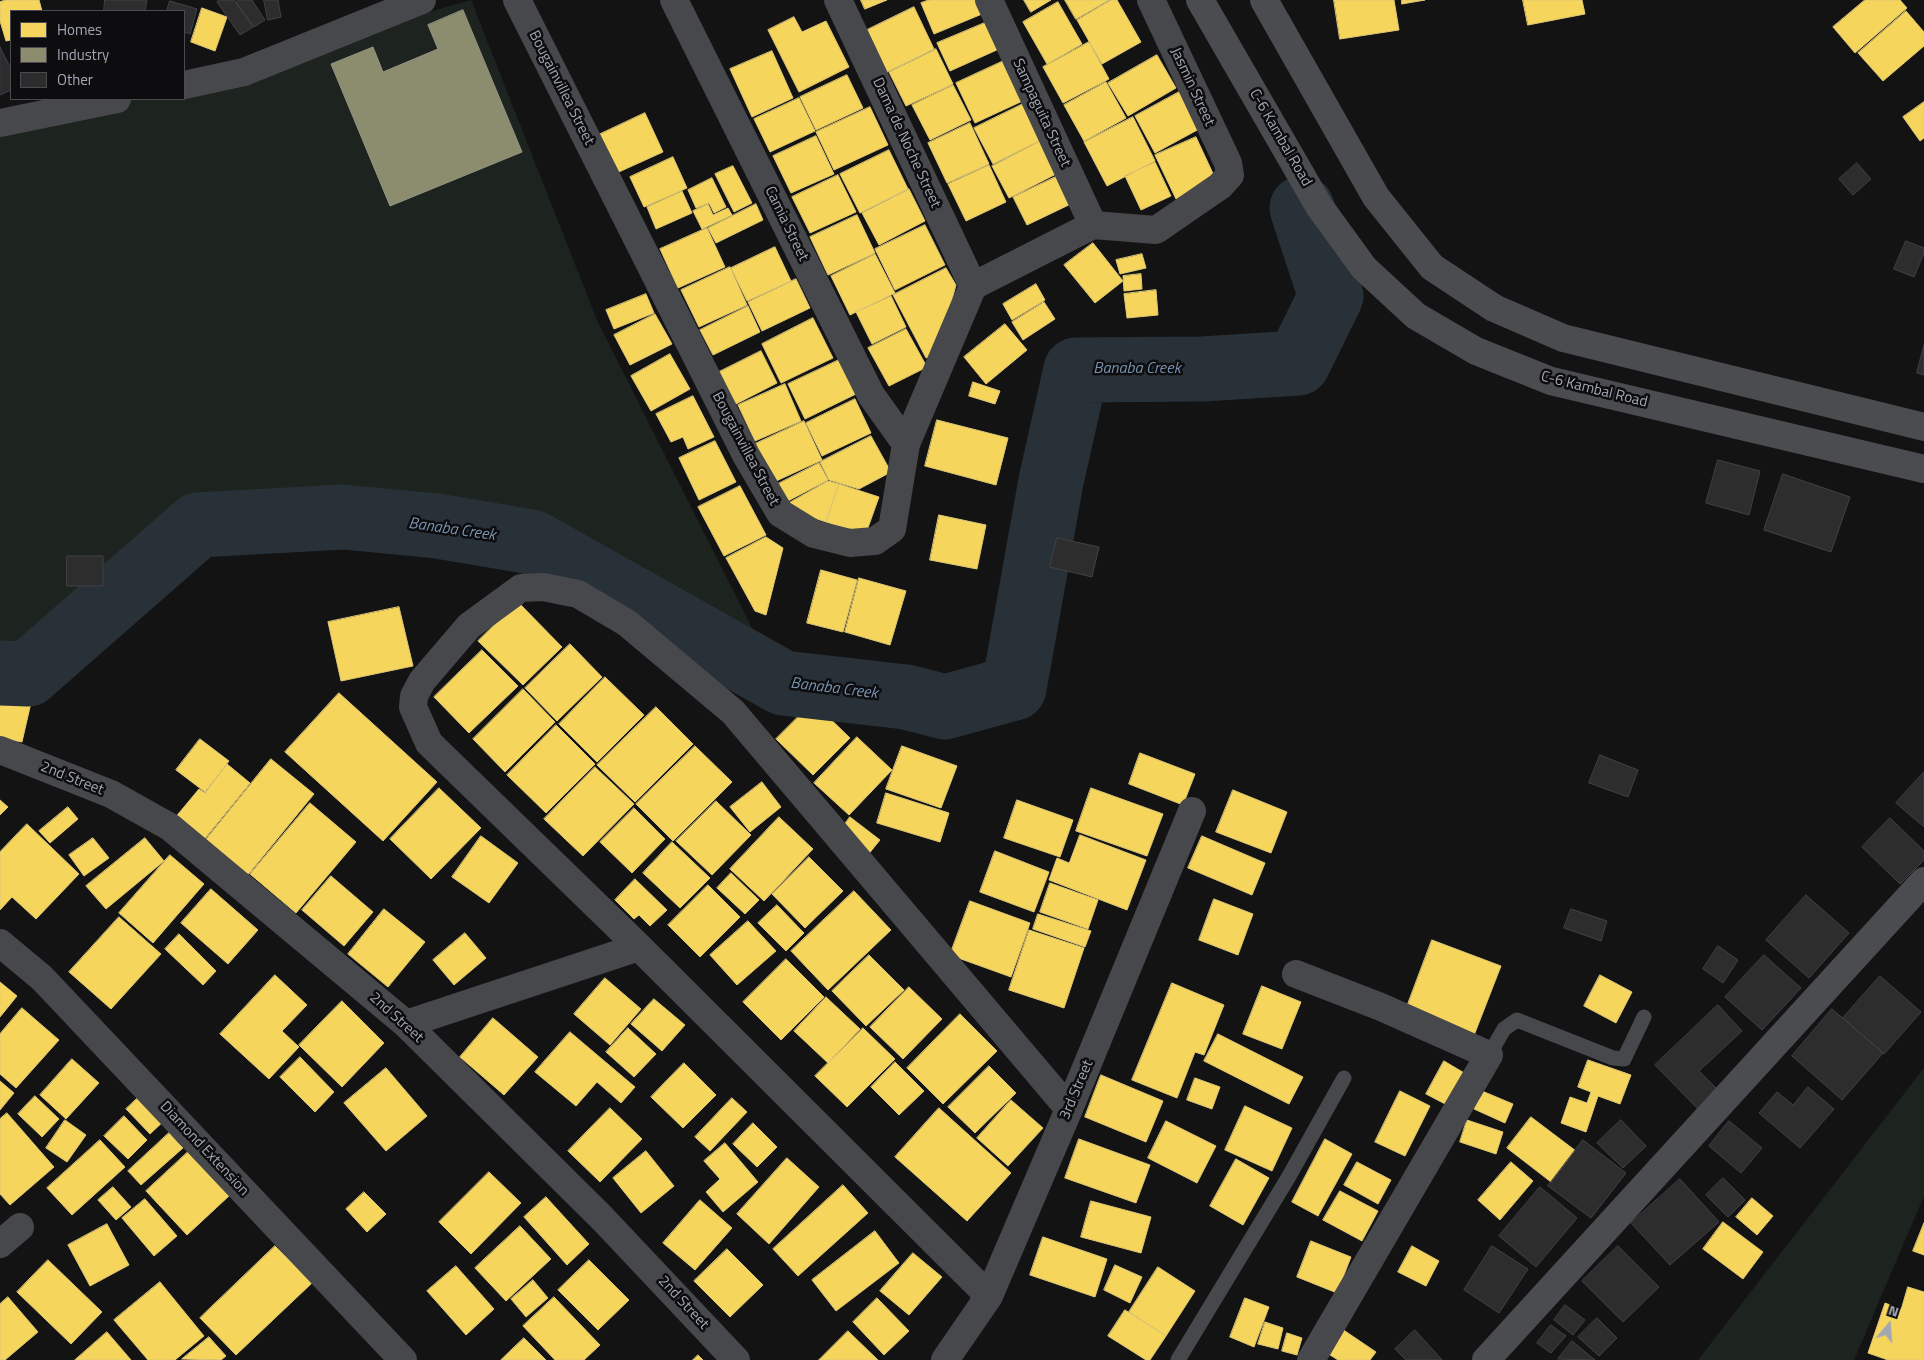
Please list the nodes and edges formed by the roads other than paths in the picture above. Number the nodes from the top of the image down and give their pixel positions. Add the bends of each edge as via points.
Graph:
1 (422, 0) edge
2 (517, 0) edge
3 (674, 0) edge
4 (838, 0) edge
5 (989, 0) edge
6 (1151, 0) edge
7 (1200, 0) edge
8 (1264, 0) edge
9 (185, 85) edge
10 (112, 100) edge
11 (0, 123) edge
12 (1093, 225) junction
13 (973, 286) junction
14 (1924, 427) edge
15 (906, 444) junction
16 (1924, 469) edge
17 (0, 750) edge
18 (1192, 811) dead end
19 (1924, 881) edge
20 (0, 943) edge
21 (639, 947) junction
22 (1296, 974) dead end
23 (1644, 1017) dead end
24 (406, 1024) junction
25 (1489, 1055) junction
26 (1344, 1078) dead end
27 (1069, 1109) junction
28 (989, 1296) junction
29 (403, 1360) edge
30 (736, 1360) edge
31 (945, 1360) edge
32 (1178, 1360) edge
33 (1311, 1360) edge
34 (1486, 1360) edge

1 - 9 street via 244,72
2 - 15 street, Bougainvillea Street via 746,455 780,513 814,534 850,543 875,541 892,529
3 - 15 street, Camia Street via 871,395
4 - 13 street, Dama de Noche Street
5 - 12 street, Sampaguita Street
6 - 12 street, Jasmin Street via 1228,163 1230,175 1220,186 1156,230
7 - 16 main road, C-6 Kambal Road via 1319,206 1364,268 1416,316 1476,351 1550,380
8 - 14 main road via 1376,197 1432,267 1494,308 1563,338
10 - 11 street
12 - 13 street
13 - 15 street, Bougainvillea Street
17 - 24 street, 2nd Street via 111,794 170,828
18 - 27 street, 3rd Street
19 - 34 main road
20 - 29 street, Diamond Extension via 42,978
21 - 24 street
21 - 27 street via 429,743 413,707 414,696 422,681 469,626 522,588 543,587 578,594 627,623 732,712
21 - 28 street
22 - 25 street
23 - 25 lane via 1624,1060 1517,1020 1504,1029
24 - 30 street, 2nd Street via 602,1218
25 - 33 street
26 - 32 lane
27 - 28 street, 3rd Street
28 - 31 street, 3rd Street

